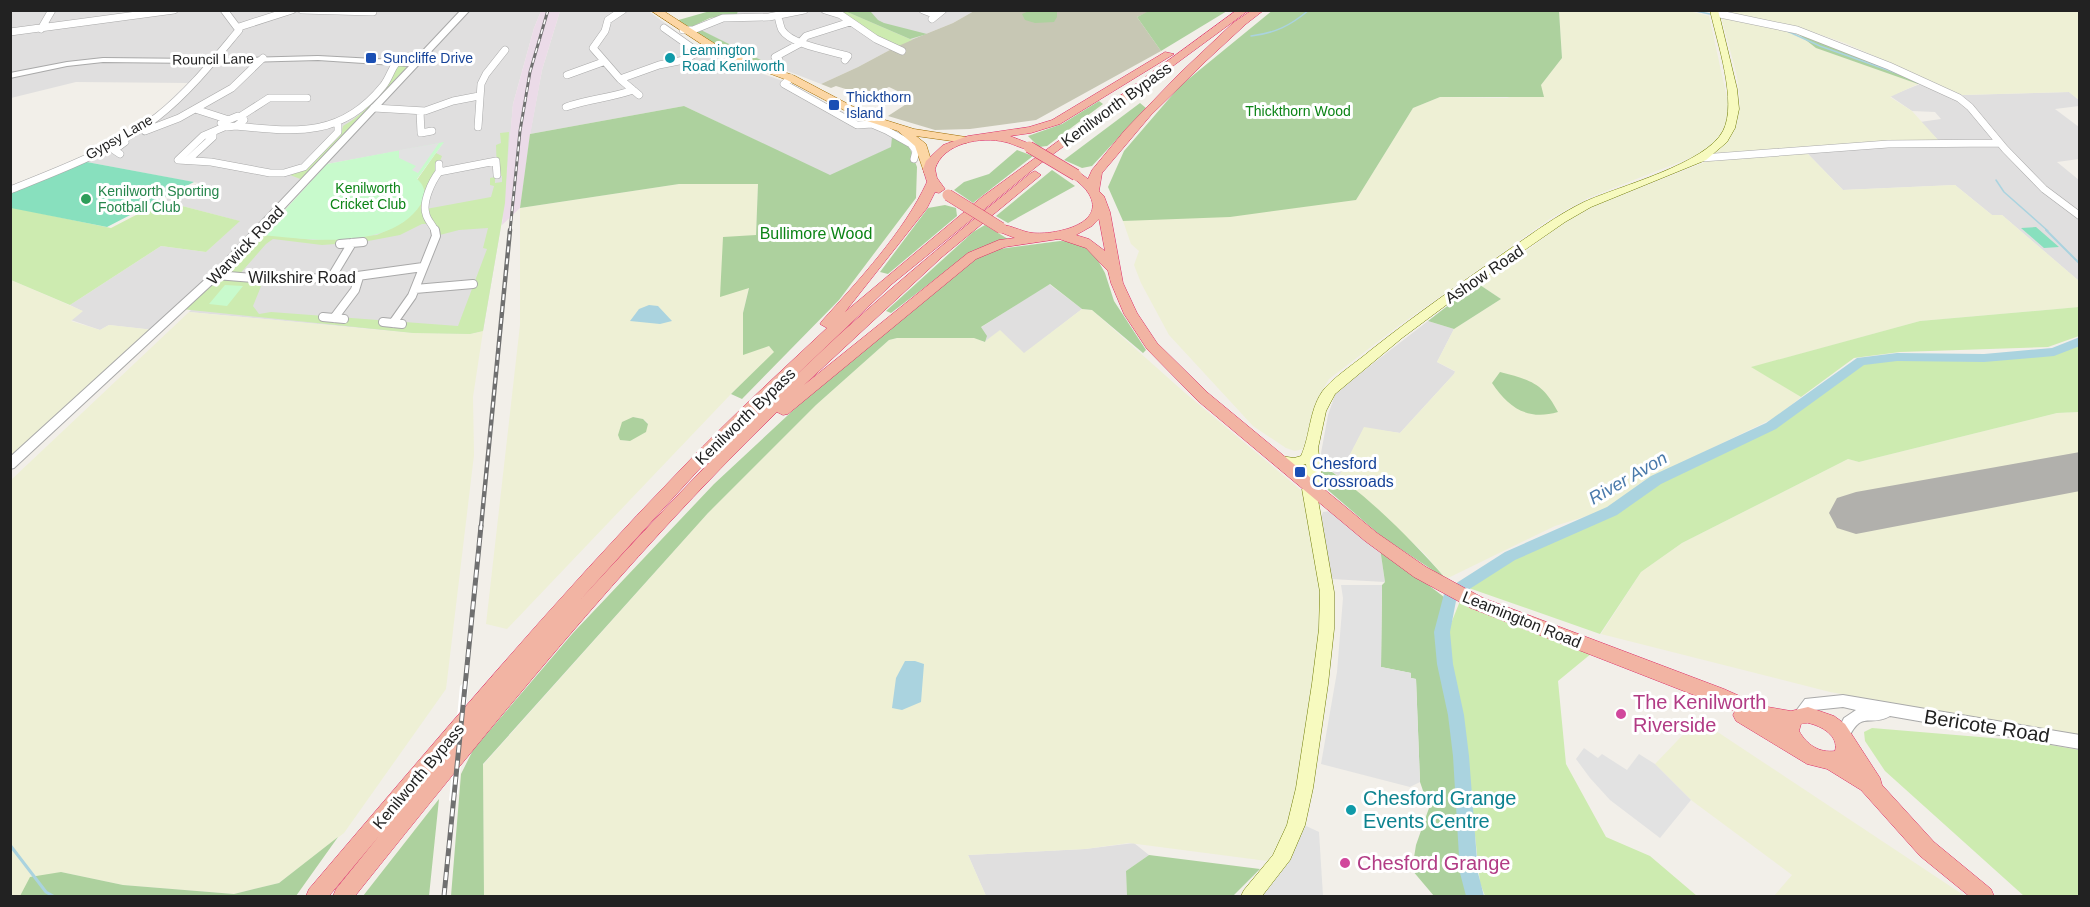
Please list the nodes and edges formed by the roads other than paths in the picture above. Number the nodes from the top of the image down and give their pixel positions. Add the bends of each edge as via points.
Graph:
1 (52, 10) edge
2 (109, 10) edge
3 (128, 10) edge
4 (174, 10) edge
5 (224, 10) edge
6 (292, 10) edge
7 (302, 10) edge
8 (466, 10) edge
9 (607, 10) edge
10 (655, 10) edge
11 (825, 10) edge
12 (923, 10) edge
13 (943, 10) edge
14 (1259, 10) edge
15 (355, 11) edge
16 (803, 11) edge
17 (373, 12) edge
18 (620, 12) edge
19 (1715, 12) edge
20 (1244, 14) edge
21 (778, 16) junction
22 (125, 18) junction
23 (104, 20) junction
24 (850, 22) junction
25 (239, 27) junction
26 (664, 28) dead end
27 (41, 29) junction
28 (689, 31) junction
29 (10, 32) edge
30 (801, 41) junction
31 (902, 51) dead end
32 (511, 56) dead end
33 (848, 56) dead end
34 (263, 58) junction
35 (775, 58) dead end
36 (211, 61) junction
37 (397, 62) junction
38 (603, 62) junction
39 (416, 64) junction
40 (569, 72) dead end
41 (10, 76) edge
42 (791, 78) junction
43 (620, 79) junction
44 (491, 83) dead end
45 (481, 85) junction
46 (633, 90) junction
47 (639, 95) dead end
48 (479, 96) junction
49 (307, 98) dead end
50 (564, 107) dead end
51 (374, 108) junction
52 (195, 109) junction
53 (420, 111) junction
54 (856, 113) junction
55 (242, 116) junction
56 (845, 118) junction
57 (225, 123) junction
58 (476, 123) dead end
59 (338, 125) junction
60 (236, 126) junction
61 (890, 126) junction
62 (432, 130) dead end
63 (980, 137) junction
64 (966, 140) junction
65 (2000, 142) junction
66 (120, 154) dead end
67 (1702, 158) junction
68 (914, 159) dead end
69 (497, 175) dead end
70 (931, 177) junction
71 (10, 190) edge
72 (1096, 193) junction
73 (2079, 216) edge
74 (1055, 237) junction
75 (363, 242) dead end
76 (352, 243) junction
77 (340, 244) dead end
78 (423, 267) junction
79 (1114, 273) junction
80 (216, 275) junction
81 (359, 277) junction
82 (331, 278) junction
83 (473, 285) dead end
84 (415, 289) junction
85 (323, 317) dead end
86 (334, 318) junction
87 (344, 319) dead end
88 (383, 322) dead end
89 (393, 323) junction
90 (402, 324) dead end
91 (768, 392) junction
92 (1312, 445) junction
93 (1279, 460) junction
94 (10, 465) edge
95 (698, 485) junction
96 (1313, 489) junction
97 (1337, 511) junction
98 (1314, 521) junction
99 (1681, 682) junction
100 (1894, 711) junction
101 (1797, 717) junction
102 (1844, 740) junction
103 (2079, 742) edge
104 (1796, 746) junction
105 (1831, 762) junction
106 (1884, 801) junction
107 (316, 897) edge
108 (343, 897) edge
109 (1250, 897) edge
110 (1984, 897) edge

1 - 27 street
2 - 23 street
3 - 22 street
4 - 22 street
5 - 25 street
6 - 25 street
7 - 15 street
8 - 39 street, Warwick Road
9 - 18 street
10 - 28 main road
11 - 24 street
12 - 13 street via 934,17
14 - 20 highway, Kenilworth Bypass
15 - 17 street
16 - 21 street
18 - 38 street via 608,20 594,46
19 - 65 street, Ashow Road via 1797,30 1927,82 1963,100
19 - 67 main road, Ashow Road via 1734,109 1723,140
20 - 63 highway via 1056,122 1031,130
20 - 72 highway via 1143,116 1095,175
20 - 91 highway, Kenilworth Bypass via 1003,186 909,263
20 - 95 highway, Kenilworth Bypass via 953,241 778,400
21 - 28 street via 723,18
21 - 30 street via 782,29
22 - 23 street
23 - 27 street
24 - 30 street via 821,30
24 - 31 street
25 - 36 street, Gypsy Lane
26 - 43 street via 700,54
27 - 29 street
28 - 42 main road via 736,59
30 - 33 street
30 - 35 street
32 - 45 street via 504,52 487,71
34 - 36 street, Rouncil Lane
34 - 37 street, Rouncil Lane
34 - 52 street via 237,85
36 - 41 street, Rouncil Lane via 95,60
36 - 71 street, Gypsy Lane via 147,125
37 - 39 street, Rouncil Lane
37 - 59 street via 382,87 351,118
38 - 40 street
38 - 43 street
39 - 51 street, Warwick Road
42 - 54 main road
42 - 56 street via 784,84
43 - 46 street
44 - 45 street
45 - 48 street
46 - 47 street
46 - 50 street
48 - 53 street
48 - 58 street via 482,115
49 - 55 street via 269,98
51 - 53 street
51 - 80 street, Warwick Road
52 - 57 street
52 - 66 street via 116,147 114,152
53 - 62 street via 417,134
54 - 56 street
54 - 61 main road
55 - 57 street
55 - 60 street via 243,122
56 - 68 street via 857,125 873,125 911,144 916,151
57 - 59 street via 203,136 178,159 270,173 292,171 309,162 338,132
57 - 60 street
59 - 60 street via 314,130
61 - 64 main road
61 - 70 main road via 920,144
63 - 64 highway
63 - 72 highway, bridge via 1005,138 1029,147 1076,175
64 - 70 highway via 938,153 930,164
65 - 67 street, Ashow Road via 1888,144
65 - 73 street, Ashow Road via 2044,189
67 - 92 main road, Ashow Road via 1578,210 1433,308 1330,391 1319,411
69 - 78 street via 496,159 439,168 425,209 436,236
70 - 74 highway, bridge via 948,195 1001,228 1025,237
70 - 91 highway via 923,205 860,287
72 - 74 highway via 1097,213 1092,220 1076,231
72 - 79 highway, Leamington Road via 1104,212
74 - 79 highway, Leamington Road via 1092,245
74 - 95 highway via 1004,243 972,256 811,385
75 - 76 street
76 - 77 street
76 - 82 street
78 - 81 street, Wilkshire Road
78 - 84 street
79 - 93 highway, Leamington Road via 1131,314 1158,353 1203,397
80 - 82 street, Wilkshire Road
80 - 94 street, Warwick Road
81 - 82 street, Wilkshire Road
81 - 86 street via 355,290
83 - 84 street
84 - 89 street
85 - 86 street
86 - 87 street
88 - 89 street
89 - 90 street
91 - 107 highway, Kenilworth Bypass via 691,468 488,693
92 - 93 main road via 1306,459
92 - 96 main road, Ashow Road
93 - 96 highway, Leamington Road
95 - 108 highway, Kenilworth Bypass via 604,584
96 - 97 highway, Leamington Road
96 - 98 main road, Ashow Road
97 - 98 main road via 1322,506
97 - 99 highway, Leamington Road via 1431,578 1477,603
98 - 109 main road, Ashow Road via 1326,581 1327,608 1305,785 1296,824 1283,855
99 - 101 highway, Leamington Road via 1761,714
99 - 104 highway, Leamington Road
100 - 101 street, Bericote Road via 1829,700 1810,704
100 - 102 street, Bericote Road via 1853,716
100 - 103 street, Bericote Road
101 - 102 highway via 1822,718
101 - 104 highway via 1789,731
102 - 105 highway via 1843,756
102 - 106 highway
104 - 105 highway via 1814,758
105 - 106 highway via 1862,780
106 - 110 highway via 1928,849

